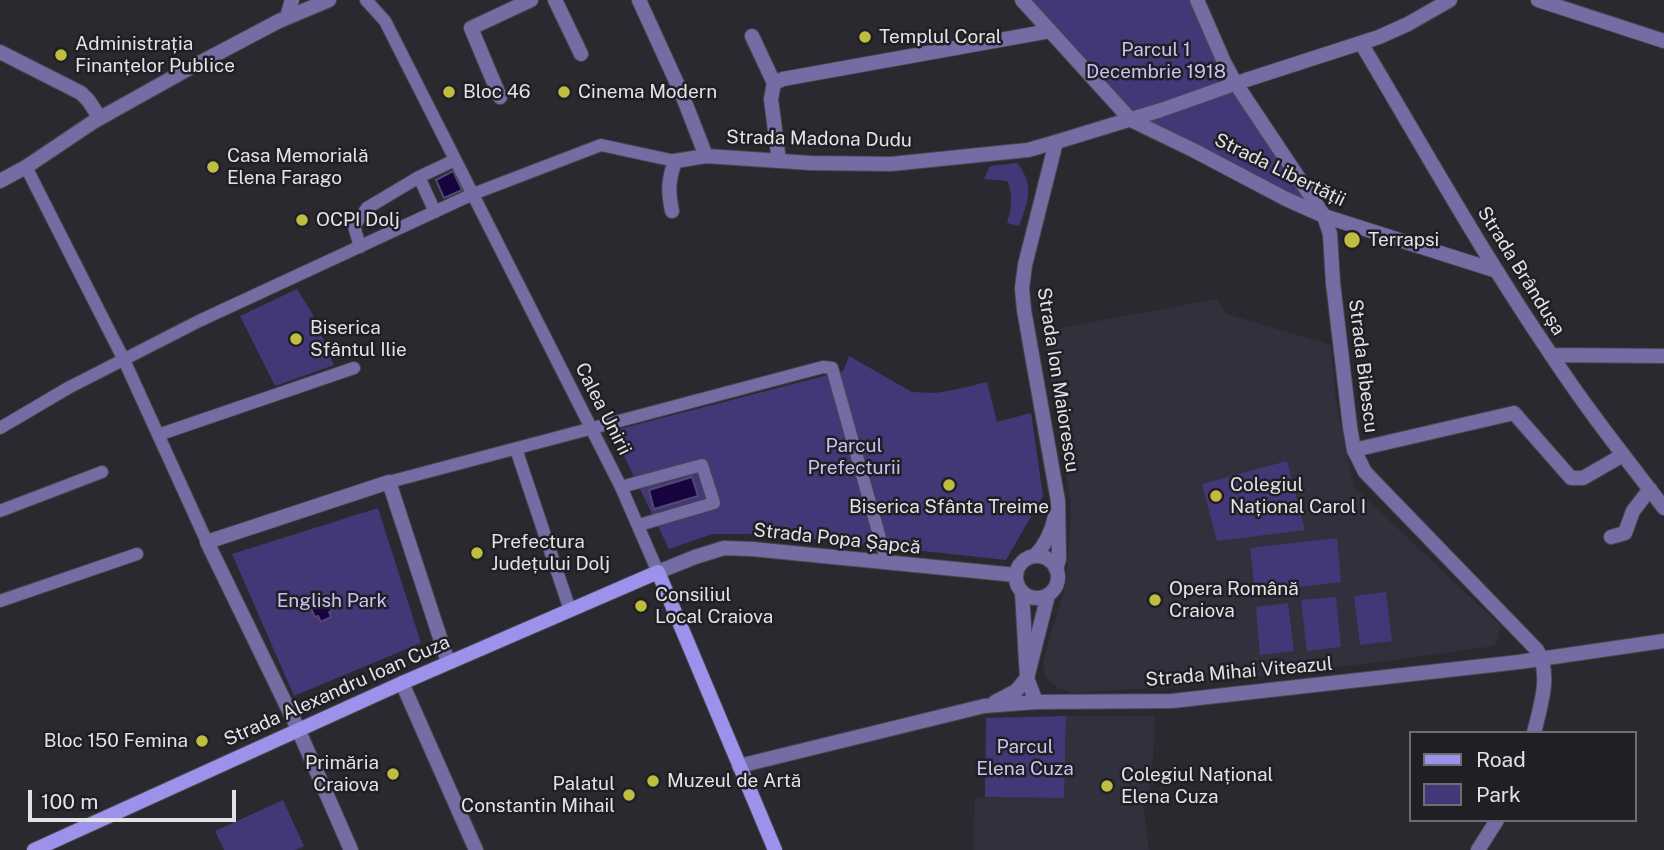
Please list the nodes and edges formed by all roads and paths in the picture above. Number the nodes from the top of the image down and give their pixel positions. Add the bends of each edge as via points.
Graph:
1 (292, 0) edge
2 (329, 0) edge
3 (366, 0) edge
4 (531, 0) edge
5 (555, 0) edge
6 (639, 0) edge
7 (1022, 0) edge
8 (1197, 0) edge
9 (1450, 0) edge
10 (1538, 0) edge
11 (287, 17) junction
12 (1049, 31) junction
13 (752, 36) dead end
14 (1664, 41) edge
15 (1361, 43) junction
16 (0, 52) edge
17 (581, 54) dead end
18 (774, 83) junction
19 (1236, 84) junction
20 (500, 97) dead end
21 (100, 118) junction
22 (1131, 120) junction
23 (1056, 142) junction
24 (706, 156) junction
25 (455, 160) junction
26 (675, 161) junction
27 (779, 161) junction
28 (26, 167) junction
29 (419, 177) junction
30 (0, 181) edge
31 (473, 194) junction
32 (672, 211) dead end
33 (435, 212) junction
34 (1324, 216) junction
35 (360, 247) junction
36 (1496, 271) junction
37 (1551, 355) junction
38 (1664, 356) edge
39 (124, 360) junction
40 (354, 368) dead end
41 (0, 428) edge
42 (591, 428) junction
43 (158, 435) junction
44 (516, 449) junction
45 (1354, 450) junction
46 (1623, 455) junction
47 (102, 472) dead end
48 (389, 482) junction
49 (621, 487) junction
50 (1650, 489) junction
51 (1058, 501) junction
52 (1664, 508) edge
53 (0, 511) edge
54 (639, 525) junction
55 (1611, 537) dead end
56 (206, 542) junction
57 (137, 554) dead end
58 (1035, 556) junction
59 (887, 563) junction
60 (1056, 569) junction
61 (658, 572) junction
62 (1016, 575) junction
63 (1022, 592) junction
64 (1048, 595) junction
65 (0, 601) edge
66 (570, 610) junction
67 (1664, 641) edge
68 (1542, 658) junction
69 (449, 662) junction
70 (1027, 678) junction
71 (402, 682) junction
72 (1036, 702) junction
73 (984, 706) junction
74 (298, 729) junction
75 (1534, 731) edge
76 (739, 766) junction
77 (1496, 822) edge
78 (34, 850) edge
79 (351, 850) edge
80 (476, 850) edge
81 (775, 850) edge
82 (1478, 850) edge

1 - 11 street
2 - 11 street
3 - 25 street, Calea Unirii via 385,21
4 - 20 street via 471,28
5 - 17 street
6 - 24 street
7 - 12 street
8 - 19 street, Strada Bibescu
9 - 15 street, Strada Madona Dudu
10 - 14 street
11 - 21 street
12 - 18 street
12 - 22 street
13 - 18 street
15 - 19 street, Strada Madona Dudu
15 - 36 street, Strada Brândușa
16 - 21 street via 80,93
18 - 27 street via 771,99
19 - 22 street, Strada Madona Dudu
19 - 34 street, Strada Bibescu
21 - 28 street
22 - 23 street, Strada Madona Dudu
22 - 34 street, Strada Libertății
23 - 27 street, Strada Madona Dudu via 1028,150 891,164
23 - 51 street, Strada Ion Maiorescu via 1022,288
24 - 26 street, Strada Madona Dudu
24 - 27 street, Strada Madona Dudu
25 - 29 street
25 - 31 street, Calea Unirii
26 - 31 street via 601,145
26 - 32 street via 668,192
28 - 30 street
28 - 39 street
29 - 33 street
29 - 35 street via 367,208 354,226
31 - 33 street
31 - 42 street, Calea Unirii
33 - 35 street
34 - 36 street, Strada Libertății
34 - 45 street, Strada Bibescu via 1330,234
35 - 39 street
36 - 37 street, Strada Brândușa
37 - 38 street
37 - 46 street, Strada Brândușa
39 - 41 street
39 - 43 street
40 - 43 street
42 - 44 street
42 - 49 street, Calea Unirii
42 - 59 street via 823,366 832,368
43 - 56 street
44 - 48 street
44 - 66 street
45 - 46 street via 1514,413 1571,478 1583,478
45 - 68 street, Strada Bibescu via 1365,472
46 - 50 street, Strada Brândușa
47 - 53 street
48 - 56 street
48 - 69 street
49 - 54 street, Calea Unirii
49 - 54 street via 702,465 714,503
50 - 52 street, Strada Brândușa
50 - 55 street via 1633,511 1625,533
51 - 58 street, Strada Ion Maiorescu via 1053,526
51 - 60 street, Strada Ion Maiorescu
54 - 61 street, Calea Unirii
56 - 74 street
57 - 65 street
58 - 60 street via 1048,559
58 - 62 street via 1022,562
59 - 61 street, Strada Popa Șapcă via 724,548
59 - 62 street, Strada Popa Șapcă
60 - 64 street via 1058,579
61 - 66 main road, Strada Alexandru Ioan Cuza
61 - 76 main road, Calea Unirii
62 - 63 street
63 - 64 street via 1034,598
63 - 70 street
64 - 70 street
66 - 69 main road, Strada Alexandru Ioan Cuza
67 - 68 street, Strada Mihai Viteazul
68 - 72 street, Strada Mihai Viteazul via 1172,701
68 - 75 street via 1544,680
69 - 71 main road, Strada Alexandru Ioan Cuza
70 - 72 street
70 - 73 street via 1010,695
71 - 74 main road, Strada Alexandru Ioan Cuza
71 - 80 street
72 - 73 street, Strada Mihai Viteazul
73 - 76 street, Strada Mihai Viteazul
74 - 78 main road, Strada Alexandru Ioan Cuza
74 - 79 street
76 - 81 main road, Calea Unirii
77 - 82 street

